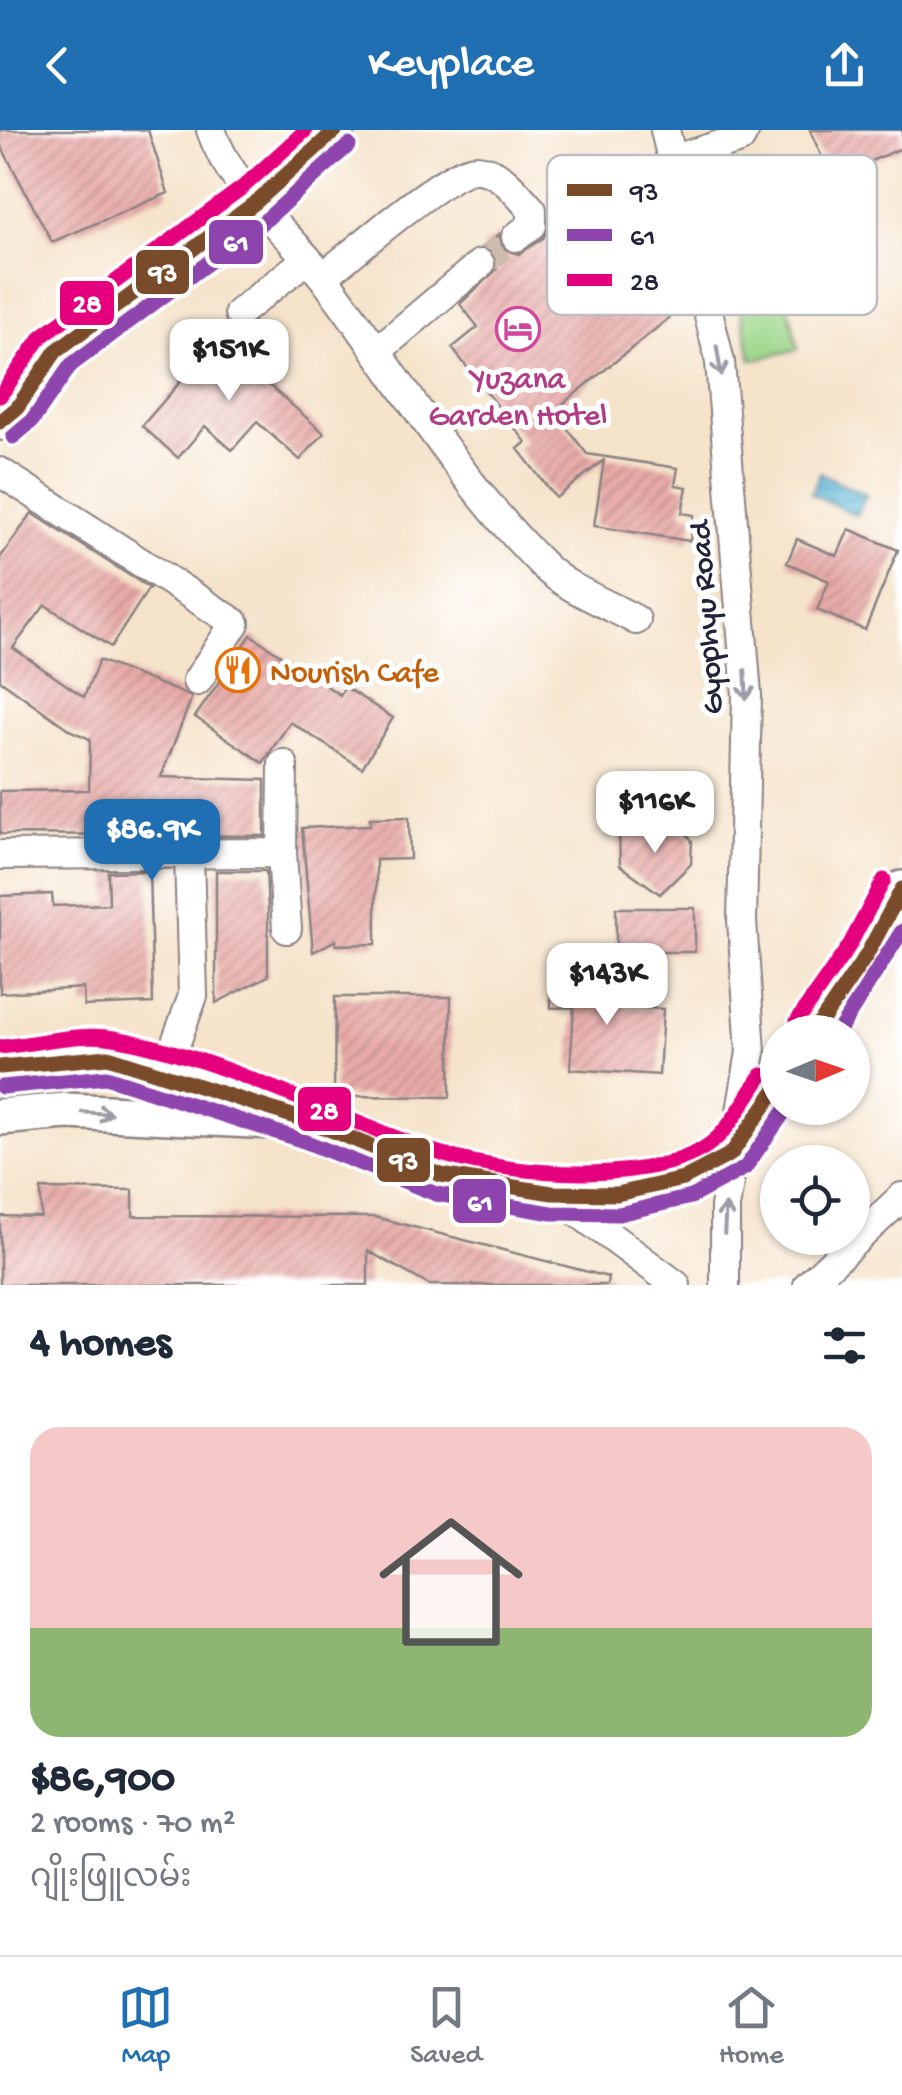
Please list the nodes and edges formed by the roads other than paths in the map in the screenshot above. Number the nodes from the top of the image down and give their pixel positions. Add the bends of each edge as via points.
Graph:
1 (211, 130) edge
2 (336, 130) edge
3 (665, 130) edge
4 (745, 130) edge
5 (671, 155) edge
6 (688, 155) edge
7 (256, 202) junction
8 (516, 237) tunnel mouth
9 (480, 264) tunnel mouth
10 (315, 268) junction
11 (239, 313) dead end
12 (709, 315) edge
13 (377, 351) junction
14 (6, 406) edge
15 (0, 472) edge
16 (636, 620) dead end
17 (196, 681) dead end
18 (283, 764) dead end
19 (282, 853) junction
20 (0, 855) edge
21 (189, 855) junction
22 (902, 889) edge
23 (287, 929) dead end
24 (826, 1015) edge
25 (0, 1068) edge
26 (165, 1072) junction
27 (760, 1112) edge
28 (0, 1117) edge
29 (311, 1122) junction
30 (731, 1154) junction
31 (552, 1193) junction
32 (902, 1197) edge
33 (676, 1285) edge
34 (724, 1285) edge
35 (808, 1285) edge

1 - 7 street
2 - 7 main road
3 - 5 street, Gyophyu Road
4 - 6 street via 740,139
7 - 10 street
7 - 14 main road via 56,352
8 - 10 street via 532,225 532,210 500,176 475,169 448,179
9 - 13 street
10 - 11 street
10 - 13 street
12 -> 30 street, Gyophyu Road via 720,362 747,694 742,921 750,1052
13 - 16 street via 500,518 548,570
15 - 17 street via 235,623
18 - 19 street
19 - 21 street
19 - 23 street
20 - 21 street
21 - 26 street via 193,996
22 - 24 main road
25 - 26 main road via 108,1057
26 - 29 main road
27 - 30 main road
28 -> 29 main road via 66,1111
29 - 31 main road via 442,1175
30 - 31 main road via 683,1179 617,1194
34 -> 30 street, Gyophyu Road
31 - 33 street
32 - 35 street

